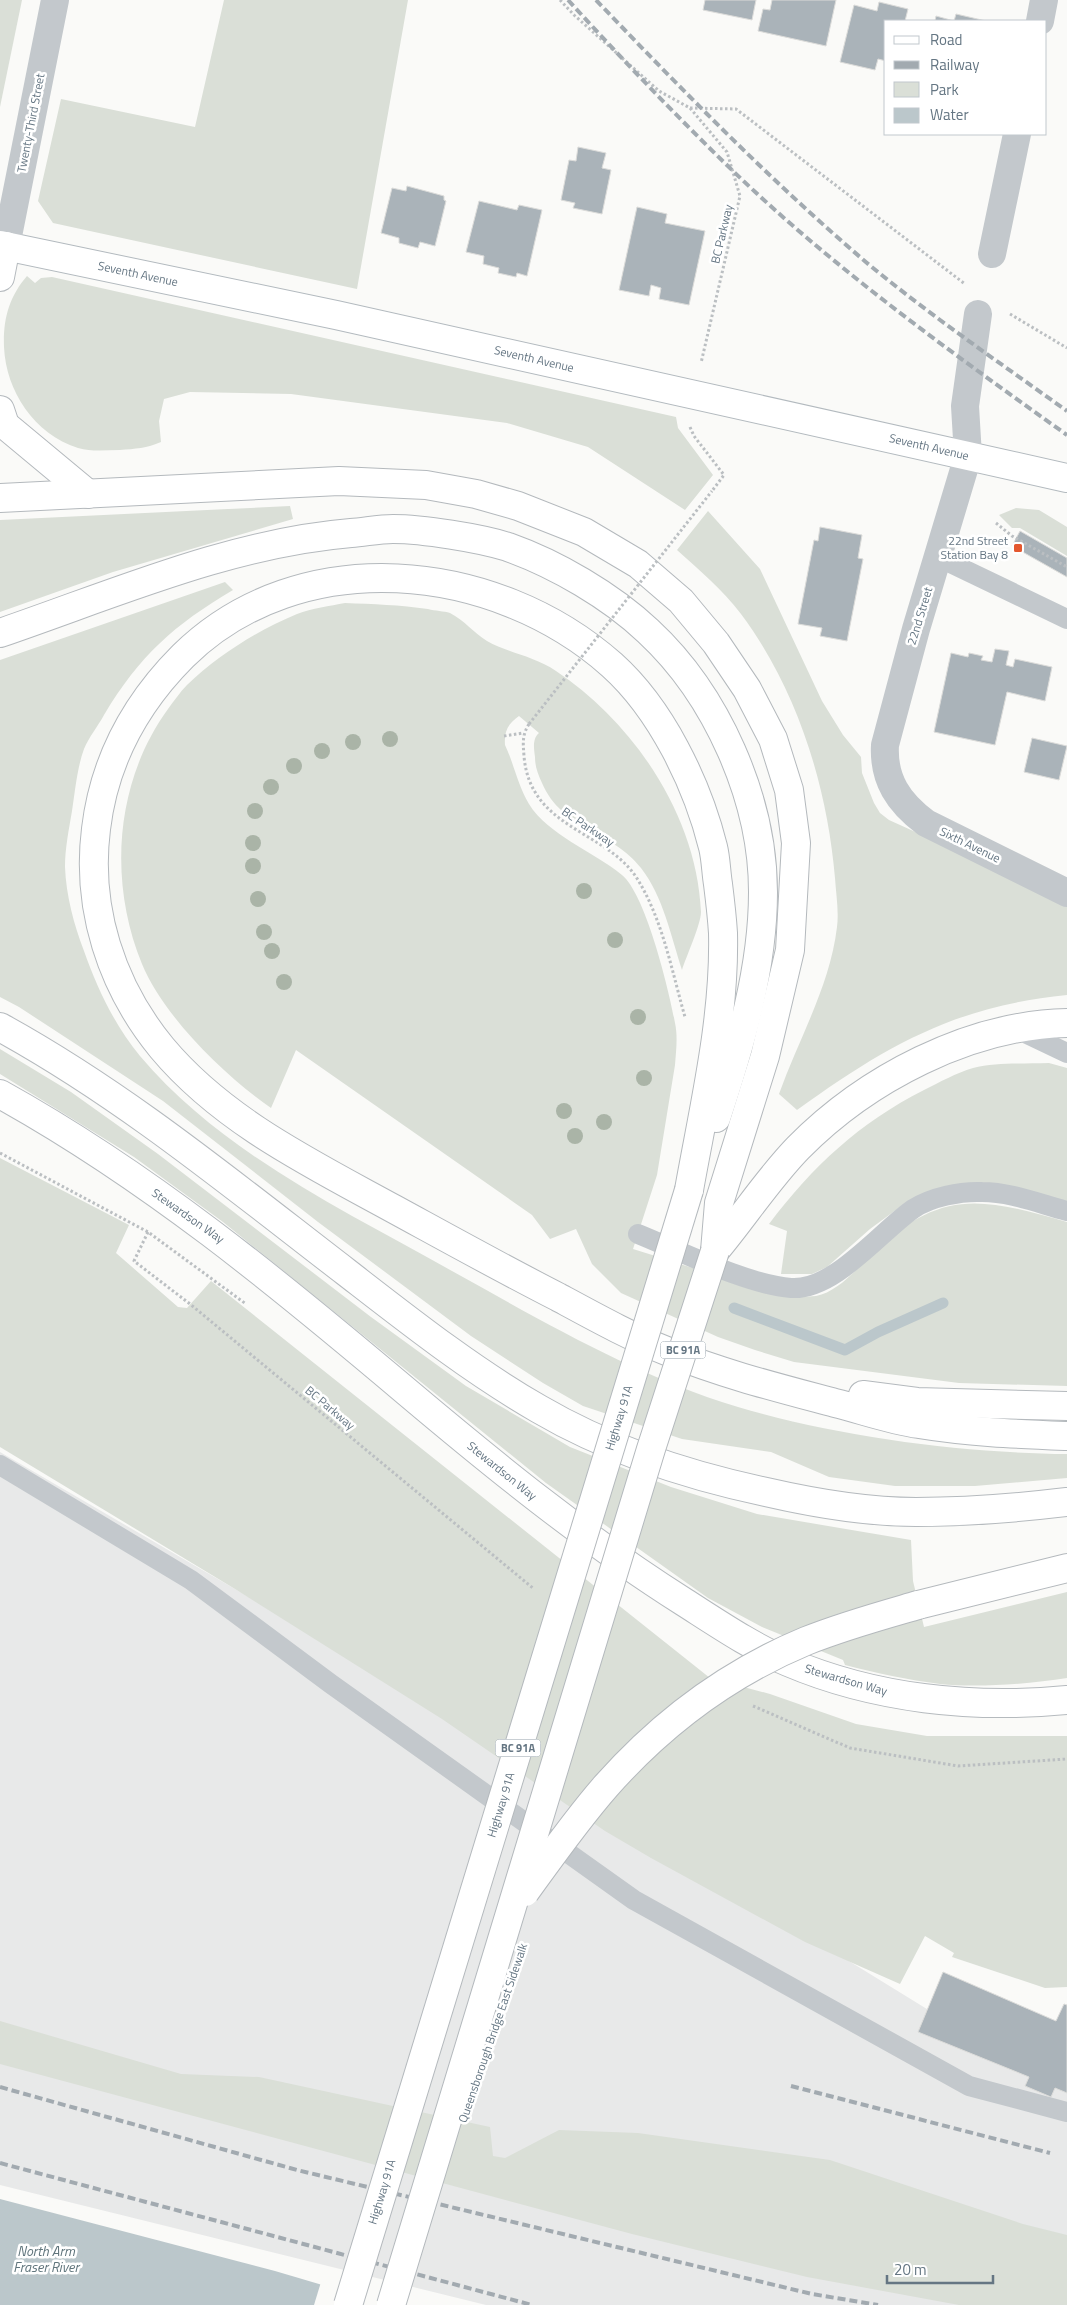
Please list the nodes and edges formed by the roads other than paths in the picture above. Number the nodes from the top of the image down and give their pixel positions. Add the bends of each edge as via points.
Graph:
1 (56, 0) edge
2 (1044, 0) edge
3 (1040, 20) edge
4 (1017, 135) edge
5 (3, 246) edge
6 (992, 254) dead end
7 (0, 278) edge
8 (978, 314) dead end
9 (0, 410) edge
10 (968, 456) junction
11 (1067, 478) edge
12 (88, 494) junction
13 (0, 498) edge
14 (938, 556) junction
15 (1067, 619) edge
16 (0, 633) edge
17 (888, 779) joint
18 (1067, 893) edge
19 (1067, 1023) edge
20 (0, 1026) edge
21 (1020, 1030) junction
22 (1067, 1053) edge
23 (0, 1094) edge
24 (689, 1190) junction
25 (1067, 1211) edge
26 (638, 1234) dead end
27 (674, 1249) junction
28 (715, 1251) junction
29 (617, 1328) junction
30 (750, 1380) junction
31 (1067, 1406) edge
32 (1067, 1436) edge
33 (0, 1465) edge
34 (1067, 1502) edge
35 (1067, 1568) edge
36 (1067, 1700) edge
37 (513, 1909) junction
38 (1067, 2112) edge
39 (348, 2305) edge
40 (391, 2305) edge

1 - 5 street, Twenty-Third Street
2 - 3 street
4 - 6 street
5 - 7 main road
5 - 10 main road, Seventh Avenue via 336,315
8 - 10 street via 964,406
9 - 12 main road via 4,425
10 - 11 main road, Seventh Avenue
10 - 14 street, 22nd Street
12 - 13 main road
12 - 28 main road via 339,481 426,485 468,492 518,506 584,532 638,564 681,601 716,643 747,689 773,739 789,790 796,843 790,950 765,1056 719,1203
14 - 15 lane
14 - 17 street, 22nd Street via 885,745
16 - 24 main road via 206,562 330,534 394,529 450,535 507,547 606,597 649,631 683,671 708,708 736,762 760,846 763,892 760,940 741,1038 717,1116
17 - 18 street, Sixth Avenue via 910,811 926,823
19 - 21 main road
20 - 34 main road via 65,1064 150,1121 398,1313 478,1370 539,1409 597,1439 708,1480 857,1508 922,1512
21 - 22 lane
21 - 28 main road via 1002,1032 946,1050 861,1095 798,1148
23 - 36 main road, Stewardson Way via 114,1163 227,1244 542,1503 644,1577 736,1634 788,1662 889,1693 958,1703 1028,1704
24 - 29 main road via 721,999 723,929 714,849 685,765 653,714 615,668 570,633 521,606 471,589 369,577 316,584 272,598 231,619 194,646 161,679 134,717 112,758 98,810 92,862 98,918 116,975 137,1012 162,1048 198,1086 238,1118 305,1160
24 - 39 main road, Highway 91A / BC 91A, bridge
25 - 27 lane via 982,1192 933,1200 915,1208 826,1279 792,1288 748,1278
26 - 27 lane
27 - 29 lane via 648,1315 633,1325
28 - 37 main road, BC 91A, bridge via 651,1449
29 - 30 main road via 696,1363
30 - 31 main road via 917,1402
30 - 32 main road via 916,1424
33 - 38 lane via 191,1580 634,1900 969,2086
35 - 37 main road, bridge via 854,1623 754,1667 681,1714 644,1747 605,1787
37 - 40 main road, BC 91A, bridge

